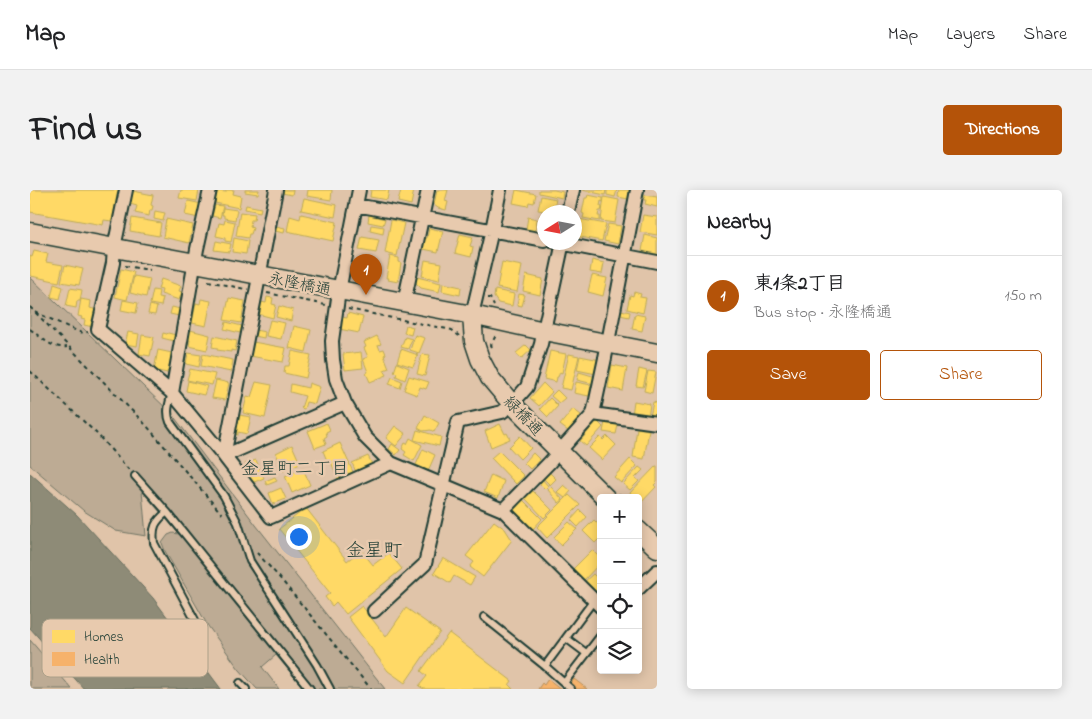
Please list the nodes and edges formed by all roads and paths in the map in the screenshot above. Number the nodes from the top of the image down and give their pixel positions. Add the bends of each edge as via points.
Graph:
1 (126, 190) edge
2 (210, 190) edge
3 (276, 190) edge
4 (359, 190) edge
5 (428, 190) edge
6 (500, 190) edge
7 (573, 190) edge
8 (637, 190) edge
9 (356, 205) junction
10 (570, 205) edge
11 (423, 217) junction
12 (492, 230) junction
13 (30, 232) edge
14 (537, 239) edge
15 (582, 247) edge
16 (114, 248) junction
17 (559, 250) edge
18 (624, 256) junction
19 (657, 262) edge
20 (194, 263) junction
21 (259, 275) junction
22 (339, 290) junction
23 (404, 302) junction
24 (30, 307) edge
25 (34, 311) junction
26 (472, 315) junction
27 (30, 329) edge
28 (98, 329) junction
29 (544, 331) junction
30 (608, 344) junction
31 (68, 346) junction
32 (657, 353) edge
33 (30, 370) edge
34 (172, 393) junction
35 (345, 403) junction
36 (512, 404) junction
37 (593, 414) junction
38 (657, 423) edge
39 (559, 451) junction
40 (224, 456) junction
41 (391, 463) junction
42 (135, 476) joint
43 (443, 485) junction
44 (602, 494) edge
45 (503, 510) junction
46 (167, 512) junction
47 (223, 514) dead end
48 (642, 534) edge
49 (242, 536) junction
50 (657, 548) edge
51 (657, 571) edge
52 (642, 585) edge
53 (597, 603) edge
54 (374, 611) dead end
55 (484, 616) dead end
56 (194, 619) edge
57 (566, 638) junction
58 (597, 640) edge
59 (586, 653) junction
60 (545, 666) junction
61 (240, 683) dead end
62 (564, 683) junction
63 (246, 689) edge
64 (310, 689) edge
65 (330, 689) edge
66 (371, 689) edge
67 (571, 689) edge

1 - 16 street
2 - 20 street
3 - 21 street
4 - 9 street
5 - 11 street
6 - 12 street
7 - 10 street
8 - 18 street
9 - 11 street
9 - 22 street
11 - 12 street
11 - 23 street
12 - 14 street
12 - 26 street
13 - 16 street, 永隆橋通
15 - 18 street
16 - 20 street, 永隆橋通
16 - 28 street
17 - 29 street
18 - 19 street
18 - 30 street
20 - 21 street, 永隆橋通
20 - 34 street
21 - 22 street, 永隆橋通
21 - 40 street
22 - 23 street, 永隆橋通
22 - 35 street via 332,341 333,360
23 - 26 street, 永隆橋通
24 - 25 path
25 - 28 path via 77,332
25 - 31 path
26 - 29 street, 永隆橋通
26 - 36 street, 緑橋通 via 474,341 480,358 490,378
27 - 31 path via 54,346
28 - 34 street
29 - 30 street, 永隆橋通
29 - 36 street via 527,386
30 - 32 street, 永隆橋通
30 - 37 street
31 - 47 path via 146,425
33 - 42 path via 97,434
34 - 40 street
34 - 49 lane via 167,413 170,422 224,496
35 - 40 street
35 - 41 street via 365,437
36 - 39 street, 緑橋通
36 - 43 street via 502,412 458,422
37 - 38 street
37 - 39 street
39 - 44 street, 緑橋通
39 - 45 street
40 - 41 street via 271,517
41 - 43 street
42 - 46 lane
43 - 45 street
43 - 54 street via 425,564
45 - 53 street
46 - 56 lane via 155,525 154,543
46 - 64 lane
48 - 50 street
49 - 65 lane via 256,571
49 - 66 path
51 - 52 street
53 - 57 lane
55 - 60 lane
57 - 59 lane
57 - 60 lane
58 - 59 lane
59 - 62 lane
60 - 62 lane
61 - 63 lane
62 - 67 lane

